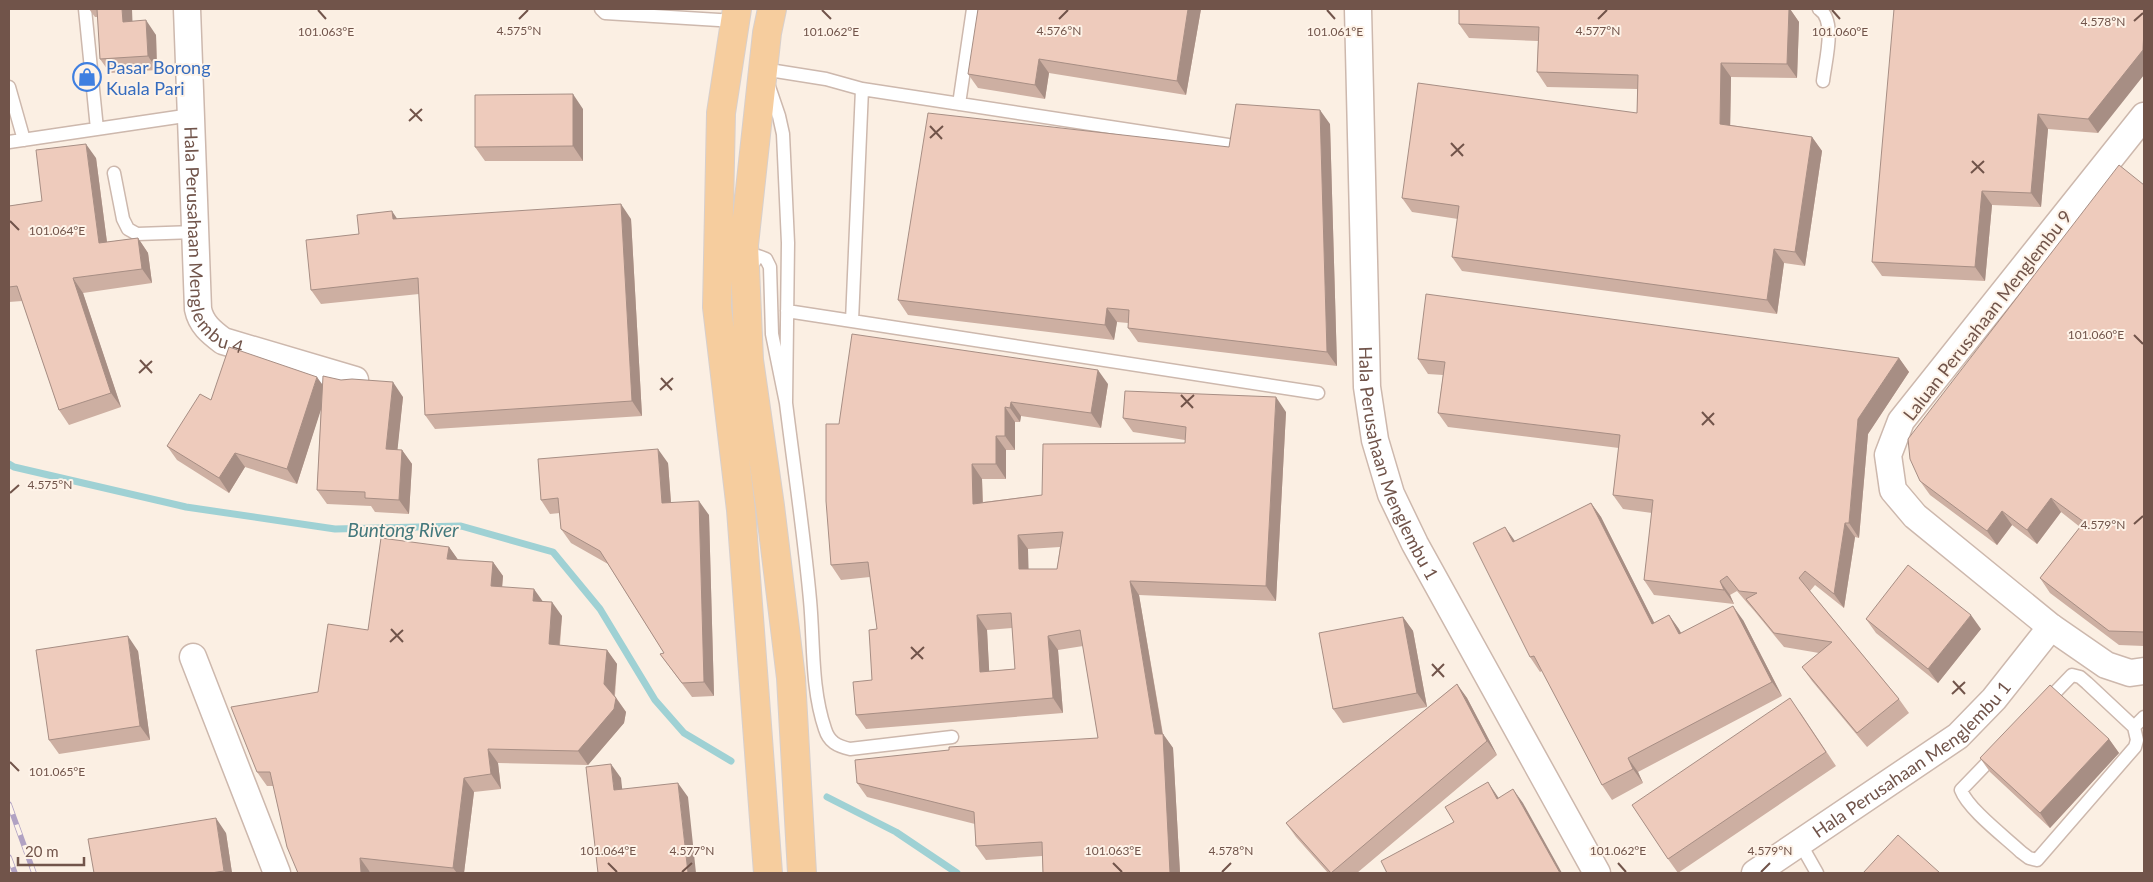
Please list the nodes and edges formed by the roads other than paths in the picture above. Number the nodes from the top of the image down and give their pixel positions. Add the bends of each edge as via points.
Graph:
1 (85, 9) edge
2 (188, 9) edge
3 (601, 9) edge
4 (772, 9) edge
5 (973, 9) edge
6 (1358, 9) edge
7 (1819, 9) edge
8 (736, 15) edge
9 (763, 69) junction
10 (1823, 81) dead end
11 (9, 87) edge
12 (862, 89) junction
13 (959, 104) junction
14 (191, 115) junction
15 (2144, 116) edge
16 (97, 129) junction
17 (24, 140) junction
18 (9, 142) edge
19 (1228, 145) edge
20 (114, 173) dead end
21 (195, 232) junction
22 (745, 279) junction
23 (787, 311) junction
24 (852, 321) junction
25 (355, 380) edge
26 (1318, 393) dead end
27 (786, 403) junction
28 (2051, 627) junction
29 (193, 657) dead end
30 (2144, 671) edge
31 (2144, 717) edge
32 (2134, 727) junction
33 (952, 736) dead end
34 (1800, 843) junction
35 (277, 873) edge
36 (768, 873) edge
37 (802, 873) edge
38 (1597, 873) edge
39 (1755, 873) edge
40 (1817, 873) edge

1 - 16 lane
2 - 14 street, Hala Perusahaan Menglembu 4
3 - 8 lane via 605,13
4 - 9 main road
5 - 13 lane
6 - 38 street, Hala Perusahaan Menglembu 1 via 1367,388 1374,440 1391,494 1414,544
7 - 10 lane via 1830,25
8 - 36 main road via 721,113 717,307 741,510
9 - 12 lane via 826,79
9 - 22 main road via 744,245
9 - 23 lane via 783,134 788,243
11 - 17 lane
12 - 13 lane
12 - 24 lane
13 - 19 lane
14 - 16 lane
14 - 21 street, Hala Perusahaan Menglembu 4
15 - 28 street, Laluan Perusahaan Menglembu 9 via 1901,421 1888,455 1893,490 1915,516
16 - 17 lane
17 - 18 lane
20 - 21 lane via 123,219 128,228 137,234
21 - 25 street, Hala Perusahaan Menglembu 4 via 198,308 200,318 210,331 223,341
22 - 27 lane via 758,256 766,259 770,267 772,334
22 - 37 main road via 749,360 791,678
23 - 24 lane
23 - 27 lane
24 - 26 lane
27 - 33 lane via 810,599 817,694 825,730 838,746 850,749
28 - 30 street, Laluan Perusahaan Menglembu 9 via 2106,665 2130,673
28 - 34 street, Hala Perusahaan Menglembu 1 via 1994,699 1958,736
29 - 35 street
31 - 32 lane
32 - 32 lane via 2135,747 2037,860 2021,852 1964,799 1961,790 2072,675 2080,677
34 - 39 street, Hala Perusahaan Menglembu 1
34 - 40 lane

